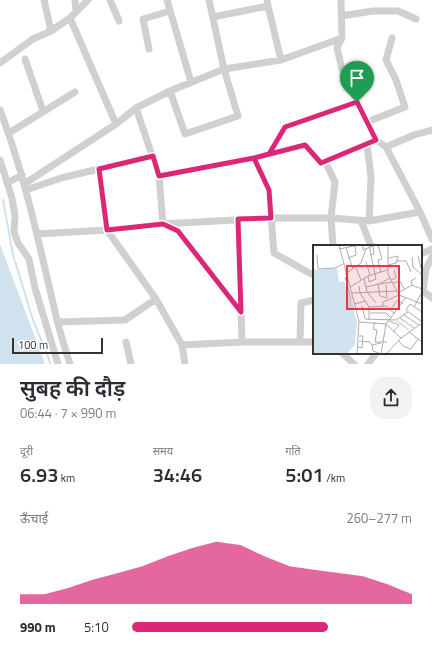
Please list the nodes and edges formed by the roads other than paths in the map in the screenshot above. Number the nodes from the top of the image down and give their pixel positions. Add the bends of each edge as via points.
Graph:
1 (44, 0) edge
2 (74, 0) edge
3 (88, 0) edge
4 (110, 0) edge
5 (167, 0) edge
6 (209, 0) edge
7 (341, 0) edge
8 (267, 3) edge
9 (170, 11) junction
10 (76, 12) junction
11 (341, 16) junction
12 (213, 17) junction
13 (70, 18) junction
14 (416, 18) dead end
15 (119, 21) dead end
16 (51, 31) junction
17 (342, 38) junction
18 (392, 38) dead end
19 (332, 42) junction
20 (337, 48) junction
21 (149, 49) dead end
22 (25, 59) dead end
23 (281, 60) junction
24 (0, 63) edge
25 (224, 69) junction
26 (191, 82) junction
27 (170, 91) junction
28 (75, 92) dead end
29 (357, 102) junction
30 (136, 108) junction
31 (0, 110) edge
32 (43, 111) junction
33 (367, 122) junction
34 (116, 124) junction
35 (432, 130) edge
36 (9, 133) junction
37 (376, 140) junction
38 (366, 145) junction
39 (386, 147) junction
40 (269, 154) junction
41 (153, 156) junction
42 (254, 158) junction
43 (0, 160) edge
44 (326, 161) junction
45 (99, 169) junction
46 (22, 175) junction
47 (159, 176) junction
48 (7, 183) junction
49 (26, 187) junction
50 (420, 212) junction
51 (271, 218) junction
52 (331, 218) junction
53 (238, 219) junction
54 (365, 221) junction
55 (163, 224) junction
56 (107, 230) junction
57 (431, 233) edge
58 (37, 234) junction
59 (333, 245) edge
60 (371, 245) edge
61 (432, 249) edge
62 (422, 254) edge
63 (432, 257) edge
64 (313, 274) edge
65 (240, 286) junction
66 (422, 292) edge
67 (432, 298) edge
68 (156, 299) junction
69 (231, 300) junction
70 (313, 300) edge
71 (241, 312) junction
72 (58, 322) junction
73 (126, 342) dead end
74 (242, 342) junction
75 (300, 342) junction
76 (313, 342) edge
77 (182, 345) junction
78 (343, 354) edge
79 (375, 354) edge
80 (58, 364) edge
81 (70, 364) edge
82 (131, 364) edge
83 (185, 364) edge
84 (354, 364) edge
85 (368, 364) edge

1 - 16 street
2 - 10 street
3 - 10 street
4 - 15 street
5 - 9 street
6 - 12 street
7 - 11 street
8 - 12 street
8 - 23 street
9 - 21 street via 143,19
9 - 26 street
10 - 13 street
11 - 14 street via 373,11 398,11
11 - 17 street
12 - 25 street
13 - 16 street
13 - 34 street
16 - 24 street via 33,39
17 - 19 street
17 - 20 street
18 - 33 street via 386,60 405,107
19 - 20 street
19 - 23 street
20 - 29 street via 342,69
22 - 32 street
23 - 25 street
25 - 26 street
25 - 27 street via 238,116 185,134
26 - 27 street
27 - 30 street
28 - 32 street
29 - 33 street
29 - 40 street via 285,127
30 - 34 street
30 - 41 street
31 - 36 street
32 - 36 street
33 - 37 street
34 - 49 street
35 - 39 street
36 - 46 street
37 - 38 street
37 - 39 street
38 - 44 street
38 - 54 street via 371,177
39 - 50 street
40 - 42 street
40 - 44 street via 305,145 321,163
41 - 45 street
41 - 47 street
42 - 47 street
42 - 51 street via 269,190
43 - 48 street
44 - 52 street via 335,182
45 - 49 street
45 - 56 street
46 - 48 street
46 - 49 street
47 - 55 street
48 - 80 street via 15,216 14,232 29,259
49 - 58 street
50 - 54 street
50 - 57 street
51 - 52 street
51 - 53 street
51 - 64 street via 274,253
52 - 54 street
52 - 59 street
53 - 55 street
53 - 65 street
54 - 60 street
55 - 56 street
55 - 69 street via 178,231
56 - 58 street
56 - 68 street
58 - 72 street
61 - 62 street
63 - 66 street via 426,269
65 - 69 street
65 - 71 street
66 - 67 street
68 - 72 street via 125,320
68 - 77 street
69 - 71 street
70 - 75 street via 301,303
71 - 74 street
72 - 81 street
73 - 82 street
74 - 75 street
74 - 77 street
75 - 76 street
77 - 83 street
78 - 84 street
79 - 85 street

